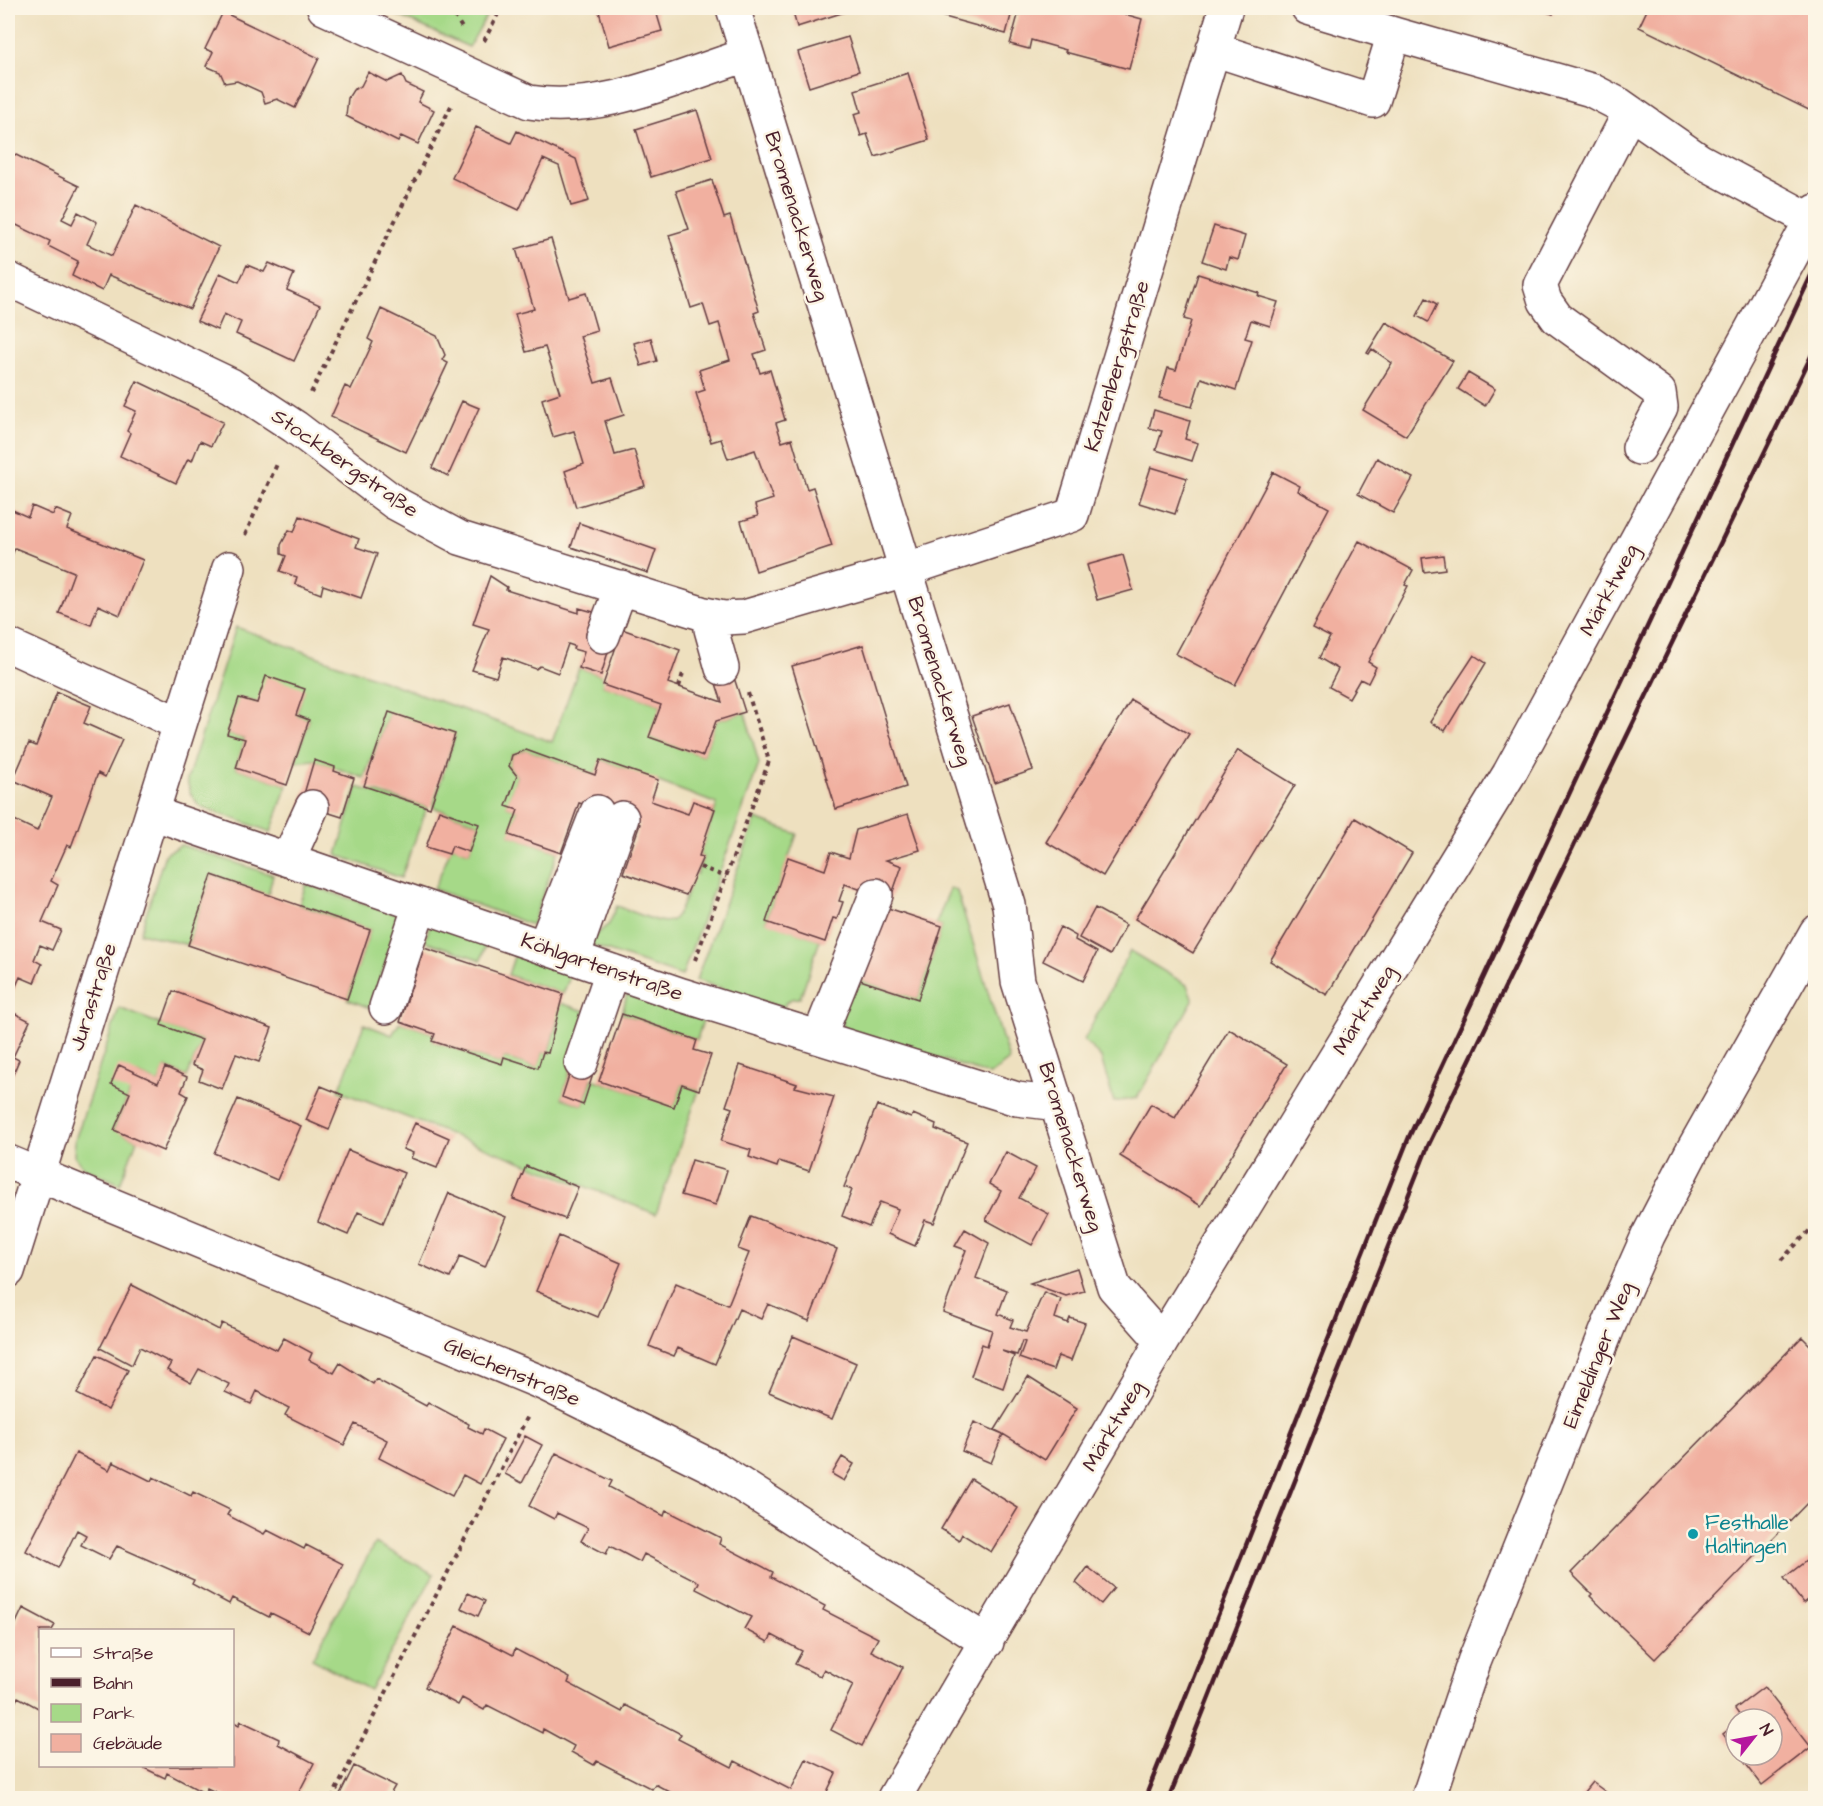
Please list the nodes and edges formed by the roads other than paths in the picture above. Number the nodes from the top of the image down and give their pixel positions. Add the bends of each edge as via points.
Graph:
1 (324, 8) edge
2 (733, 8) edge
3 (1226, 8) edge
4 (1308, 8) edge
5 (1394, 34) junction
6 (1214, 49) junction
7 (747, 55) junction
8 (1630, 112) junction
9 (1814, 215) edge
10 (8, 279) edge
11 (1639, 448) dead end
12 (229, 568) road end
13 (905, 570) junction
14 (621, 587) junction
15 (711, 616) junction
16 (603, 636) dead end
17 (8, 645) edge
18 (734, 676) road end
19 (180, 724) junction
20 (312, 807) dead end
21 (152, 813) junction
22 (610, 815) dead end
23 (288, 860) junction
24 (866, 891) dead end
25 (420, 905) junction
26 (1815, 932) edge
27 (559, 952) junction
28 (612, 971) junction
29 (386, 1007) dead end
30 (812, 1035) junction
31 (581, 1063) dead end
32 (1058, 1104) junction
33 (22, 1168) edge
34 (8, 1271) edge
35 (1162, 1341) junction
36 (987, 1642) junction
37 (894, 1798) edge
38 (1428, 1798) edge

1 - 7 street via 529,102 553,106 604,101
2 - 7 street, Bromenackerweg
3 - 6 street, Katzenbergstraße
4 - 5 street
5 - 6 street via 1373,101
5 - 8 street via 1591,90
6 - 13 street, Katzenbergstraße via 1072,515
7 - 13 street, Bromenackerweg
8 - 9 street via 1699,160
8 - 11 street via 1540,285 1557,318 1659,392 1661,407
9 - 35 street, Märktweg via 1509,774
10 - 14 street, Stockbergstraße via 231,385 295,427 395,503 460,538
12 - 19 street, Jurastraße
13 - 15 street, Stockbergstraße via 744,617
13 - 32 street, Bromenackerweg via 1009,905 1018,981
14 - 15 street, Stockbergstraße
14 - 16 street
15 - 18 street via 711,629
17 - 19 street
19 - 21 street, Jurastraße
20 - 23 street
21 - 23 street, Köhlgartenstraße
21 - 33 street, Jurastraße
22 - 27 street
23 - 25 street, Köhlgartenstraße
24 - 30 street
25 - 27 street, Köhlgartenstraße
25 - 29 street
26 - 38 street, Eimeldinger Weg via 1648,1236 1474,1662
27 - 28 street, Köhlgartenstraße
28 - 30 street, Köhlgartenstraße
28 - 31 street
30 - 32 street, Köhlgartenstraße via 1017,1099
32 - 35 street, Bromenackerweg via 1114,1287
33 - 34 street, Jurastraße
33 - 36 street, Gleichenstraße via 545,1384 715,1468
35 - 36 street, Märktweg
36 - 37 street, Märktweg

